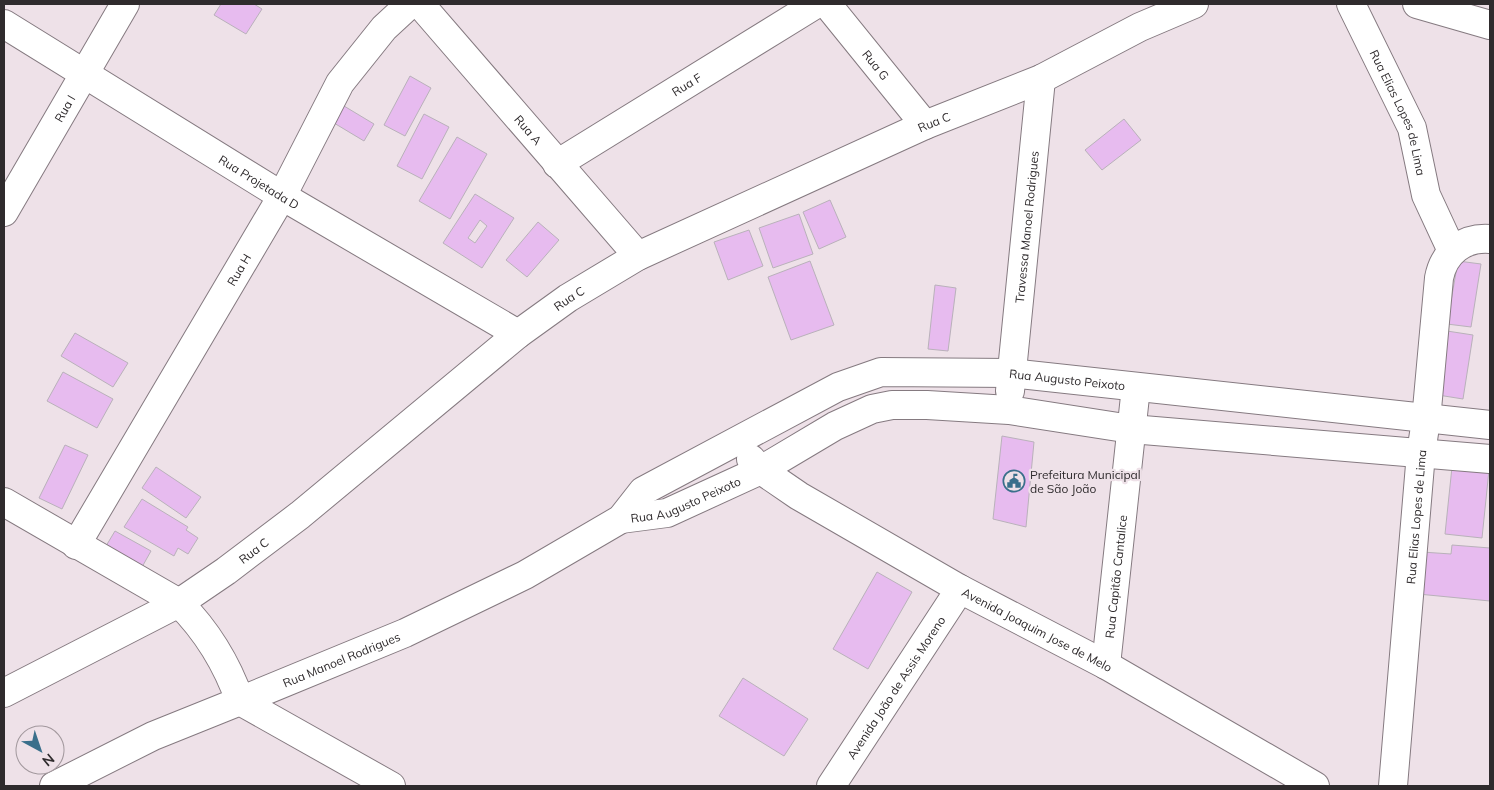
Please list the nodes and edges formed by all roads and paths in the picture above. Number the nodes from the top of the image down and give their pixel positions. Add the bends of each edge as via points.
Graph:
1 (125, 4) edge
2 (410, 4) edge
3 (420, 4) edge
4 (816, 4) edge
5 (827, 4) edge
6 (1194, 4) edge
7 (1351, 4) edge
8 (1417, 4) edge
9 (4, 24) edge
10 (1490, 25) edge
11 (84, 72) junction
12 (1041, 80) junction
13 (926, 125) junction
14 (557, 164) junction
15 (282, 196) junction
16 (4, 212) edge
17 (1490, 239) edge
18 (1452, 251) junction
19 (638, 256) junction
20 (518, 334) junction
21 (1011, 373) junction
22 (1136, 387) junction
23 (1009, 410) junction
24 (1426, 420) junction
25 (1490, 425) edge
26 (1130, 429) junction
27 (737, 442) junction
28 (1421, 453) junction
29 (1490, 459) edge
30 (761, 470) junction
31 (4, 502) edge
32 (622, 519) junction
33 (76, 545) junction
34 (960, 589) junction
35 (179, 603) junction
36 (1106, 665) junction
37 (4, 692) edge
38 (240, 701) junction
39 (385, 785) edge
40 (54, 786) edge
41 (830, 786) edge
42 (1315, 786) edge
43 (1393, 786) edge

1 - 11 street, Rua I
2 - 15 street, Rua H via 384,28 340,83
3 - 14 street, Rua A
4 - 14 street, Rua F
5 - 13 street, Rua G
6 - 12 street, Rua C via 1140,27
7 - 18 street, Rua Elias Lopes de Lima via 1412,128 1426,195
8 - 10 street
9 - 11 street, Rua Projetada D
11 - 15 street, Rua Projetada D
11 - 16 street, Rua I
12 - 13 street, Rua C
12 - 21 street, Travessa Manoel Rodrigues
13 - 19 street, Rua C
14 - 19 street, Rua A
15 - 20 street, Rua Projetada D
15 - 33 street, Rua H
17 - 18 street via 1473,240
18 - 24 street, Rua Elias Lopes de Lima via 1441,266 1439,278
19 - 20 street, Rua C via 568,298
20 - 35 street, Rua C via 300,515
21 - 22 street, Rua Augusto Peixoto
21 - 23 street, Travessa Manoel Rodrigues
21 - 27 street, Rua Augusto Peixoto via 881,372 838,388
22 - 24 street, Rua Augusto Peixoto
22 - 26 street, Rua Capitão Cantalice
23 - 26 street, Rua Augusto Peixoto
23 - 30 street, Rua Augusto Peixoto via 920,404 872,409 835,426
24 - 25 street, Rua Augusto Peixoto
24 - 28 street, Rua Elias Lopes de Lima
26 - 28 street, Rua Augusto Peixoto
26 - 36 street, Rua Capitão Cantalice
27 - 30 street, Avenida Joaquim Jose de Melo
27 - 32 street, Rua Augusto Peixoto via 643,491
28 - 29 street, Rua Augusto Peixoto
28 - 43 street, Rua Elias Lopes de Lima
30 - 32 street, Rua Augusto Peixoto via 667,513
30 - 34 street, Avenida Joaquim Jose de Melo via 799,496
31 - 33 street
32 - 38 street, Rua Manoel Rodrigues via 525,574 405,633
33 - 35 street
34 - 36 street, Avenida Joaquim Jose de Melo
34 - 41 street, Avenida João de Assis Moreno
35 - 37 street, Rua C
35 - 38 street via 220,656
36 - 42 street, Avenida Joaquim Jose de Melo
38 - 39 street
38 - 40 street, Rua Manoel Rodrigues via 153,736

